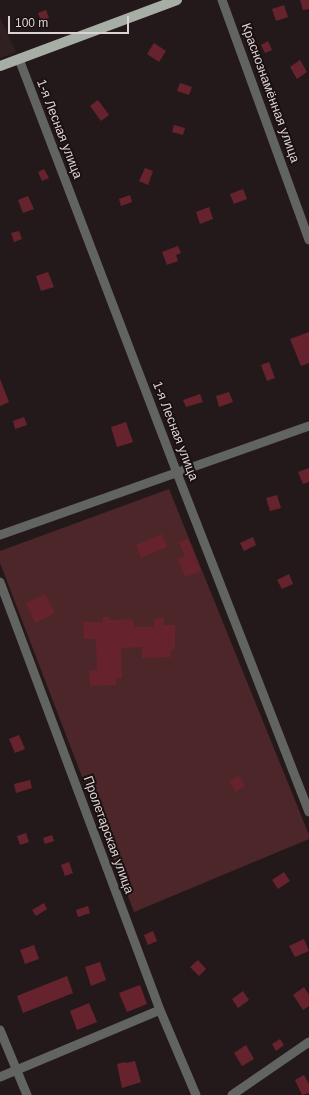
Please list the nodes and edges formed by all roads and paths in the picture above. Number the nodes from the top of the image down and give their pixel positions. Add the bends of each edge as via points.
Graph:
1 (177, 0) edge
2 (222, 0) edge
3 (19, 59) junction
4 (0, 66) edge
5 (309, 240) edge
6 (309, 426) edge
7 (177, 473) junction
8 (0, 535) edge
9 (0, 582) edge
10 (309, 812) edge
11 (160, 1010) junction
12 (0, 1030) edge
13 (309, 1042) edge
14 (17, 1070) junction
15 (0, 1077) edge
16 (27, 1095) edge
17 (196, 1095) edge
18 (232, 1095) edge

1 - 3 main road
2 - 5 street, Краснознамённая улица
3 - 4 main road
3 - 7 street, 1-я Лесная улица
6 - 7 street
7 - 8 street
7 - 10 street, 1-я Лесная улица
9 - 11 street, Пролетарская улица
11 - 14 street
11 - 17 street, Пролетарская улица
12 - 14 street
13 - 18 street
14 - 15 street
14 - 16 street

